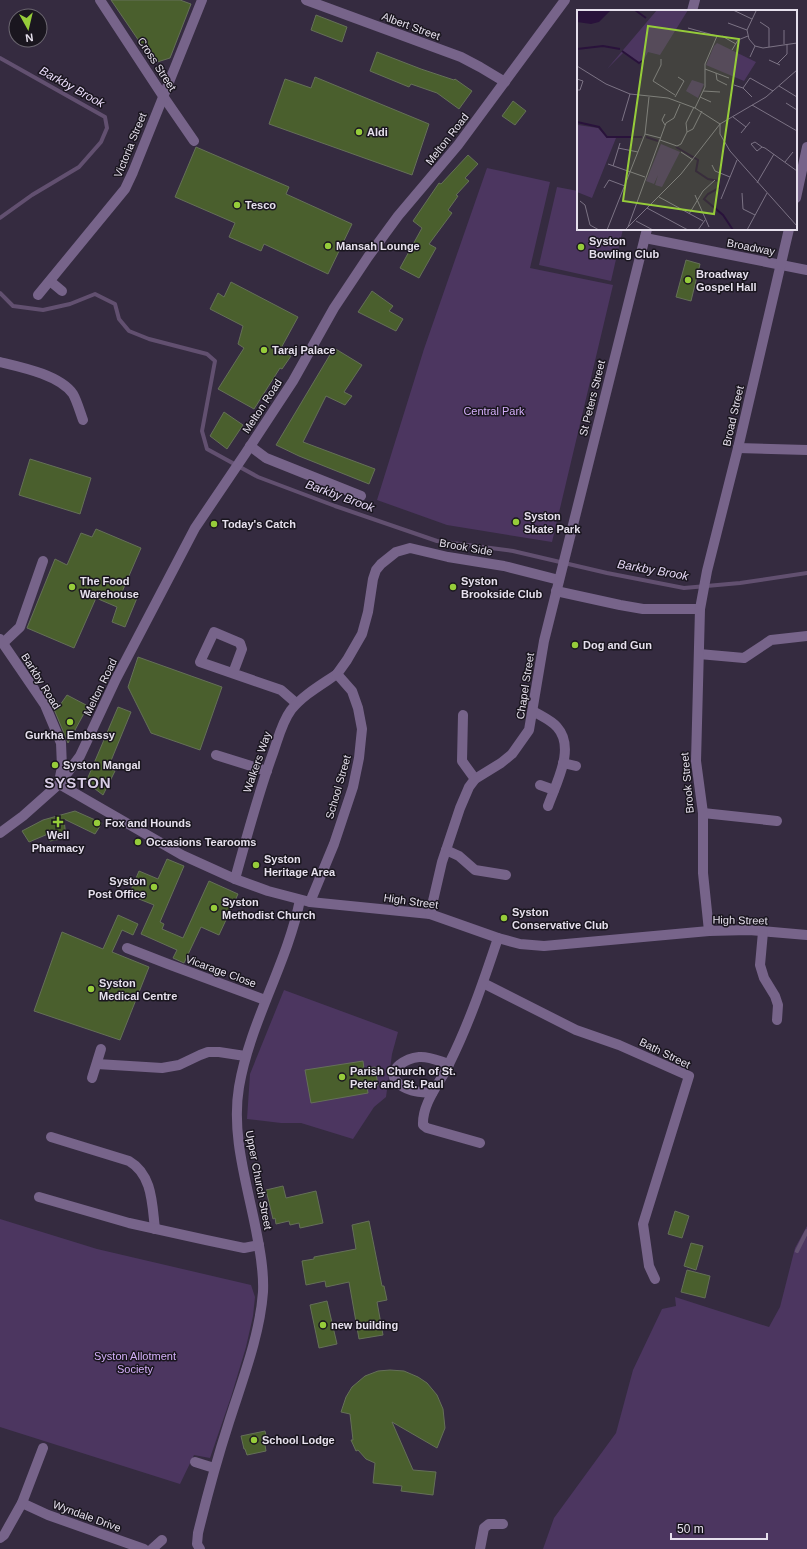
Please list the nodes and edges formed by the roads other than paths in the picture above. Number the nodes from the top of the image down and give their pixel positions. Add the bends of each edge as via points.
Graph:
1 (100, 0) edge
2 (202, 0) edge
3 (306, 0) edge
4 (565, 0) edge
5 (695, 0) edge
6 (692, 10) edge
7 (505, 82) junction
8 (163, 96) junction
9 (194, 141) dead end
10 (807, 147) edge
11 (797, 193) edge
12 (790, 230) edge
13 (646, 234) edge
14 (782, 265) junction
15 (807, 270) edge
16 (50, 281) junction
17 (62, 291) dead end
18 (38, 295) dead end
19 (0, 362) edge
20 (83, 420) dead end
21 (738, 448) junction
22 (248, 450) junction
23 (807, 450) edge
24 (361, 496) dead end
25 (44, 561) dead end
26 (560, 577) junction
27 (556, 591) junction
28 (700, 609) junction
29 (807, 636) edge
30 (2, 641) edge
31 (699, 654) junction
32 (234, 673) junction
33 (336, 674) junction
34 (296, 704) junction
35 (533, 711) junction
36 (462, 714) dead end
37 (216, 755) dead end
38 (563, 763) junction
39 (576, 766) dead end
40 (267, 771) junction
41 (475, 779) junction
42 (59, 784) junction
43 (540, 785) dead end
44 (554, 790) junction
45 (548, 806) dead end
46 (702, 813) junction
47 (777, 821) dead end
48 (0, 833) edge
49 (446, 850) junction
50 (506, 875) dead end
51 (235, 879) junction
52 (305, 901) junction
53 (430, 914) junction
54 (709, 931) junction
55 (763, 932) junction
56 (807, 935) edge
57 (498, 938) junction
58 (128, 948) dead end
59 (483, 982) junction
60 (265, 1000) junction
61 (777, 1020) dead end
62 (101, 1049) dead end
63 (245, 1056) junction
64 (96, 1064) junction
65 (449, 1064) junction
66 (92, 1078) dead end
67 (432, 1093) junction
68 (51, 1137) dead end
69 (480, 1143) dead end
70 (39, 1197) dead end
71 (155, 1229) junction
72 (259, 1245) junction
73 (655, 1279) dead end
74 (43, 1448) dead end
75 (195, 1462) dead end
76 (214, 1468) junction
77 (22, 1504) junction
78 (504, 1524) dead end
79 (0, 1538) edge
80 (162, 1540) dead end
81 (198, 1546) edge
82 (144, 1549) edge
83 (152, 1549) edge
84 (480, 1549) edge

1 - 8 street, Cross Street
2 - 8 street, Victoria Street
3 - 7 street, Albert Street via 455,55
4 - 7 street, Melton Road
5 - 6 street
7 - 22 street, Melton Road via 458,146 398,216 368,257
8 - 9 street, Cross Street
8 - 16 street, Victoria Street via 125,189
10 - 11 street
12 - 14 street, Broad Street
13 - 14 street, Broadway
13 - 26 street, St Peters Street
14 - 15 street, Broadway
14 - 21 street, Broad Street
16 - 17 street
16 - 18 street, Victoria Street
19 - 20 street via 49,376 64,386 73,394
21 - 23 street
21 - 28 street, Broad Street
22 - 24 street
22 - 42 street, Melton Road via 195,528 116,679 80,756
25 - 30 street via 20,627
26 - 27 street, Chapel Street
26 - 33 street, Brook Side via 410,548 396,552 376,570 362,634
27 - 28 street via 643,609
27 - 35 street, Chapel Street via 544,641
28 - 31 street, Brook Street
29 - 31 street via 772,640 744,658
30 - 42 street, Barkby Road via 44,705 62,742
31 - 46 street, Brook Street via 696,761
32 - 32 street via 200,662 214,632 240,643 242,649
32 - 34 street via 282,690
33 - 34 street, Walkers Way
33 - 52 street, School Street via 352,691 358,708 362,729 359,758 334,844
34 - 40 street, Walkers Way via 282,726
35 - 38 street via 553,722 564,737 566,749
35 - 41 street, Chapel Street via 529,730 512,754
36 - 41 street via 462,761
37 - 40 street
38 - 39 street
38 - 44 street
40 - 51 street, Walkers Way
41 - 49 street, Chapel Street via 460,808
42 - 48 street, Melton Road
42 - 51 street, High Street via 182,856
43 - 44 street
44 - 45 street
46 - 47 street
46 - 54 street, Brook Street via 703,873
49 - 50 street via 459,856 475,870
49 - 53 street, Chapel Street
51 - 52 street, High Street
52 - 53 street, High Street
52 - 60 street, Upper Church Street via 297,915
53 - 57 street, High Street
54 - 55 street, High Street
54 - 57 street, High Street via 544,946 520,944
55 - 56 street, High Street
55 - 61 street via 760,965 778,1005
57 - 59 street
58 - 60 street, Vicarage Close
59 - 65 street
59 - 73 street, Bath Street via 576,1030 619,1045 689,1076 643,1224 649,1266
60 - 63 street, Upper Church Street
62 - 64 street
63 - 64 street via 208,1052 179,1065 162,1068
63 - 72 street, Upper Church Street via 236,1119 239,1147
64 - 66 street
65 - 67 street
65 - 67 street via 428,1057 418,1057 400,1063 395,1069 394,1076 397,1082 404,1087 412,1091
67 - 69 street via 422,1118 423,1125
68 - 71 street via 129,1161 136,1166 149,1185
70 - 71 street
71 - 72 street via 244,1248
72 - 76 street, Upper Church Street via 263,1275 261,1308 241,1385
74 - 77 street
75 - 76 street
76 - 81 street, Upper Church Street
77 - 79 street
77 - 82 street, Wyndale Drive
78 - 84 street via 489,1524 484,1528
80 - 83 street

